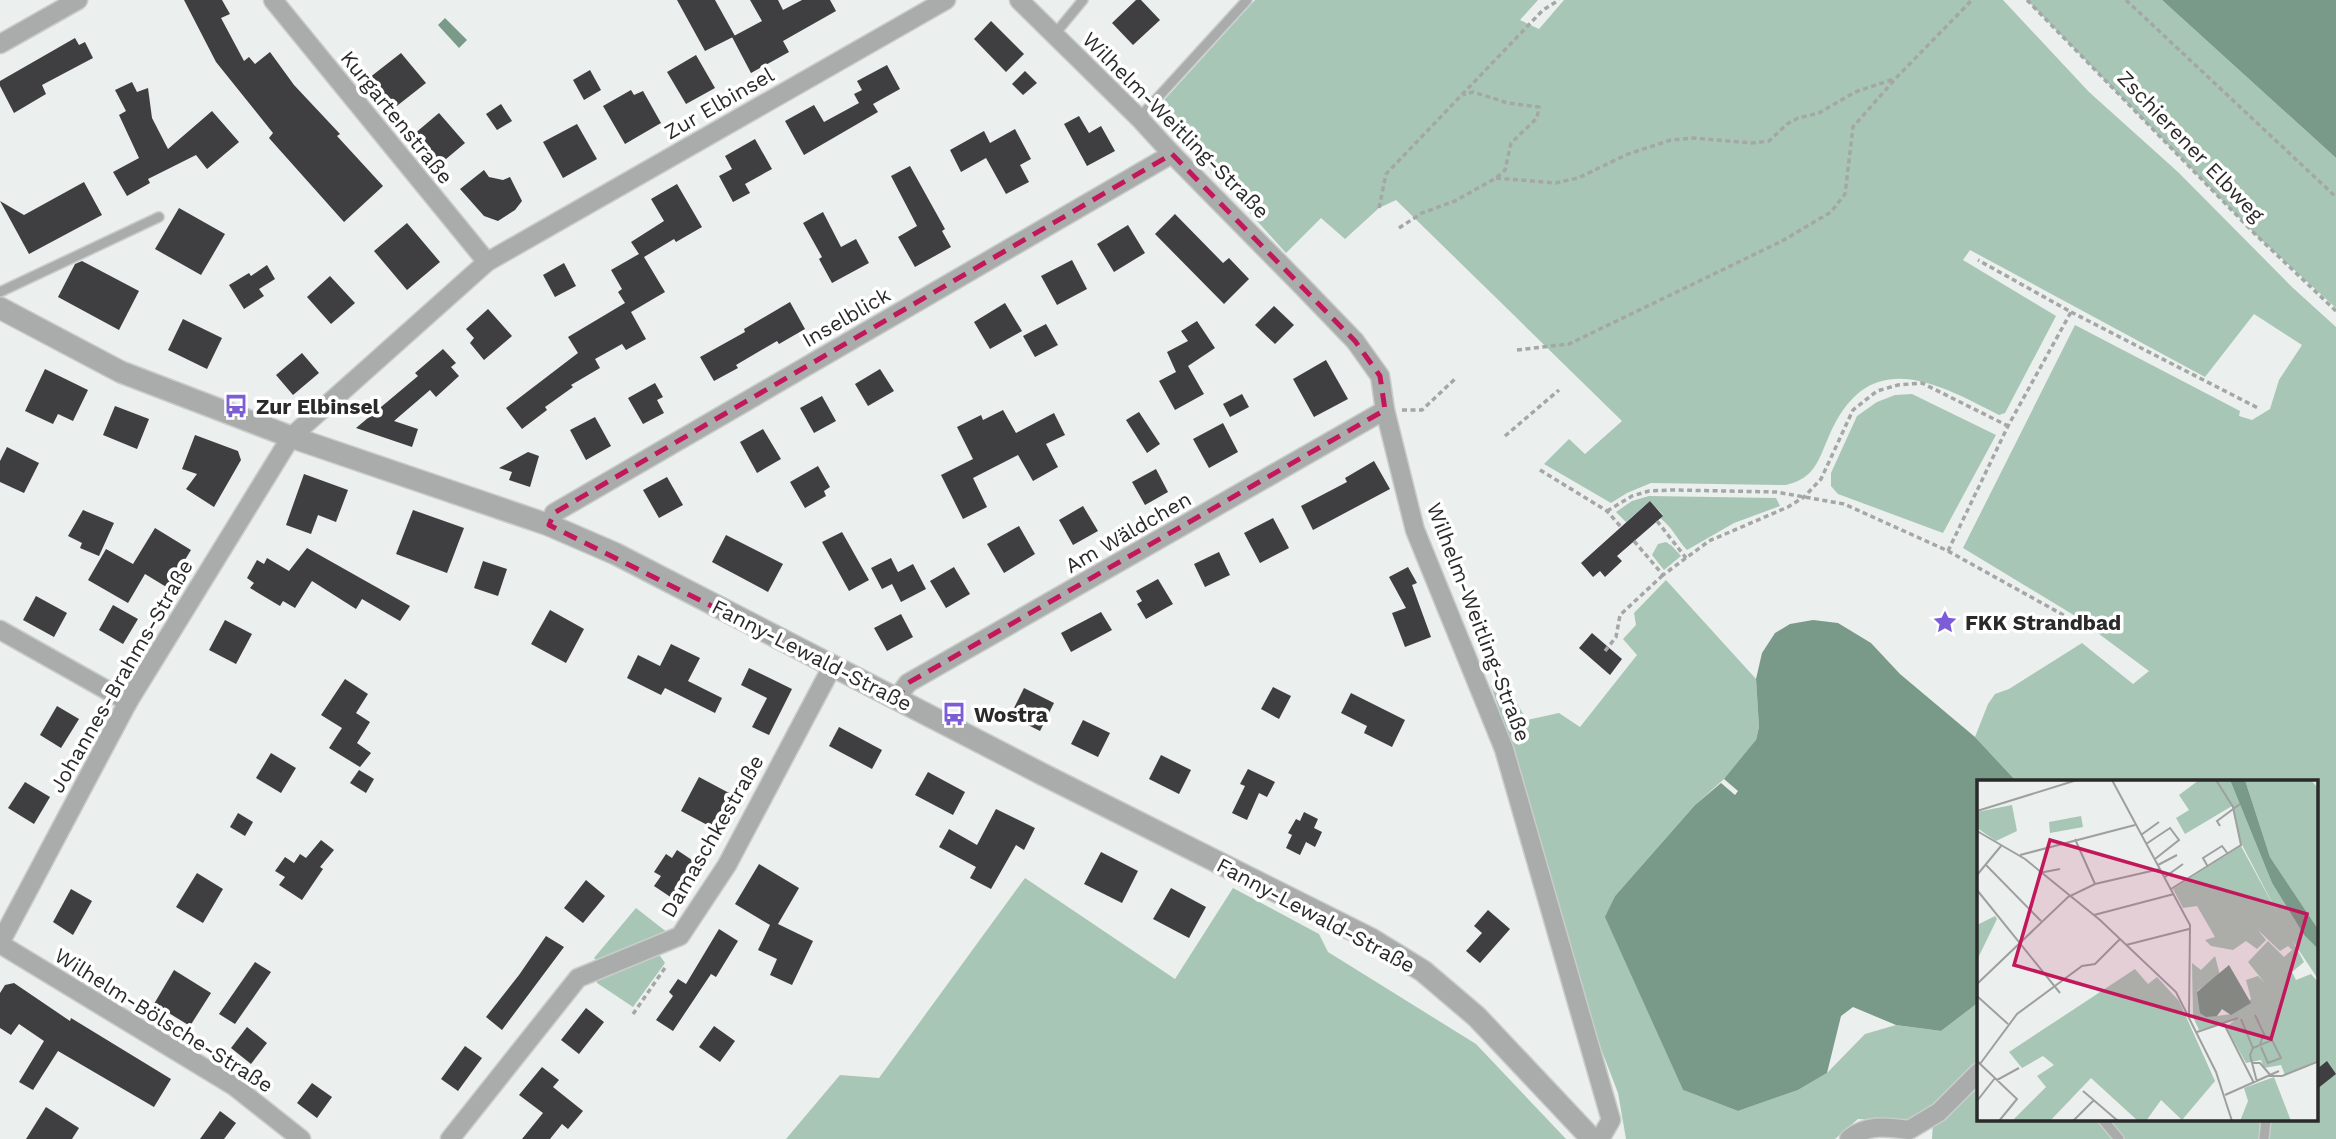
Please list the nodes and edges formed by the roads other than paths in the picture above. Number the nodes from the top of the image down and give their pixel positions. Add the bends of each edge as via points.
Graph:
1 (78, 0) edge
2 (273, 0) edge
3 (946, 0) edge
4 (1019, 0) edge
5 (1083, 0) edge
6 (1247, 0) edge
7 (1054, 35) junction
8 (0, 44) edge
9 (1139, 118) junction
10 (1172, 154) junction
11 (159, 217) dead end
12 (487, 262) junction
13 (0, 292) edge
14 (0, 308) edge
15 (1385, 410) junction
16 (291, 436) junction
17 (548, 525) junction
18 (0, 630) edge
19 (833, 665) junction
20 (897, 698) junction
21 (128, 702) junction
22 (0, 943) edge
23 (1977, 1074) edge
24 (2105, 1122) edge
25 (1913, 1135) edge
26 (302, 1139) edge
27 (450, 1139) edge
28 (1592, 1139) edge
29 (1601, 1139) edge
30 (1849, 1139) edge
31 (2119, 1139) edge

1 - 8 street
2 - 12 street, Kurgartenstraße
3 - 12 street, Zur Elbinsel
4 - 7 street, Wilhelm-Weitling-Straße
5 - 7 lane
6 - 9 lane
7 - 9 street, Wilhelm-Weitling-Straße
9 - 10 street, Wilhelm-Weitling-Straße
10 - 15 street, Wilhelm-Weitling-Straße via 1355,341 1380,376
10 - 17 street, Inselblick via 564,507
11 - 13 lane
12 - 16 street, Zur Elbinsel
14 - 16 street, Fanny-Lewald-Straße via 121,372
15 - 20 street, Am Wäldchen via 908,683
15 - 29 street, Wilhelm-Weitling-Straße via 1415,530 1504,749 1611,1120
16 - 17 street, Fanny-Lewald-Straße
16 - 21 street, Johannes-Brahms-Straße
17 - 19 street, Fanny-Lewald-Straße via 616,554
18 - 21 street
19 - 20 street, Fanny-Lewald-Straße
19 - 27 street, Damaschkestraße via 727,864 680,936 578,978
20 - 28 street, Fanny-Lewald-Straße via 1371,939 1423,971 1476,1017
21 - 22 street, Johannes-Brahms-Straße
22 - 26 street, Wilhelm-Bölsche-Straße via 234,1086
23 - 25 street
24 - 31 lane
25 - 30 street via 1883,1126 1859,1131

